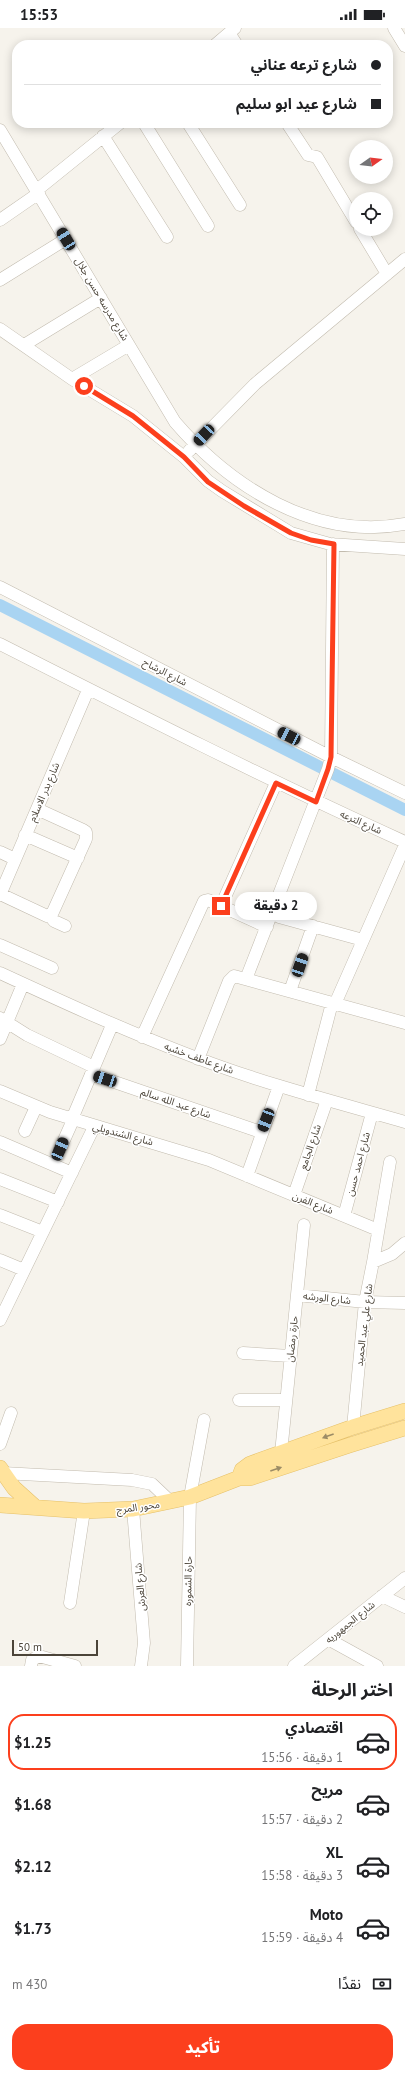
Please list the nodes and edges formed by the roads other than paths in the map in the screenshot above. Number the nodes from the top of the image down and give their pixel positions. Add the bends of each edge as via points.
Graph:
1 (394, 28) edge
2 (232, 30) edge
3 (221, 40) edge
4 (235, 40) edge
5 (405, 46) edge
6 (113, 128) edge
7 (147, 128) edge
8 (191, 128) edge
9 (290, 128) edge
10 (0, 130) edge
11 (103, 136) junction
12 (38, 192) junction
13 (240, 205) dead end
14 (349, 210) edge
15 (0, 220) edge
16 (208, 226) dead end
17 (364, 236) edge
18 (167, 237) dead end
19 (66, 239) junction
20 (405, 259) edge
21 (387, 274) junction
22 (0, 280) edge
23 (101, 298) junction
24 (0, 329) edge
25 (24, 345) junction
26 (129, 345) junction
27 (72, 379) junction
28 (195, 444) junction
29 (184, 457) junction
30 (405, 524) edge
31 (334, 544) junction
32 (405, 549) edge
33 (0, 587) edge
34 (0, 644) edge
35 (88, 690) junction
36 (330, 763) junction
37 (276, 783) junction
38 (405, 793) edge
39 (316, 802) junction
40 (37, 809) junction
41 (25, 835) junction
42 (405, 842) edge
43 (405, 845) edge
44 (0, 852) edge
45 (78, 858) junction
46 (16, 859) junction
47 (0, 894) edge
48 (221, 906) junction
49 (50, 916) junction
50 (279, 917) dead end
51 (65, 926) dead end
52 (313, 926) junction
53 (267, 927) junction
54 (363, 940) junction
55 (0, 945) edge
56 (52, 968) dead end
57 (0, 974) edge
58 (246, 979) junction
59 (23, 984) junction
60 (290, 991) junction
61 (333, 1003) junction
62 (4, 1020) edge
63 (405, 1023) edge
64 (112, 1025) junction
65 (142, 1036) junction
66 (0, 1039) edge
67 (198, 1059) junction
68 (93, 1071) junction
69 (279, 1086) junction
70 (0, 1091) edge
71 (308, 1095) junction
72 (327, 1100) junction
73 (36, 1107) junction
74 (372, 1113) junction
75 (73, 1120) junction
76 (405, 1122) edge
77 (94, 1127) junction
78 (25, 1131) dead end
79 (261, 1132) junction
80 (0, 1142) edge
81 (60, 1149) dead end
82 (390, 1162) dead end
83 (72, 1173) junction
84 (247, 1176) junction
85 (0, 1178) edge
86 (294, 1195) junction
87 (58, 1202) junction
88 (0, 1215) edge
89 (344, 1216) junction
90 (304, 1226) dead end
91 (378, 1230) junction
92 (43, 1232) junction
93 (405, 1243) edge
94 (0, 1260) edge
95 (373, 1262) junction
96 (24, 1270) junction
97 (297, 1295) junction
98 (4, 1302) edge
99 (364, 1302) junction
100 (405, 1303) edge
101 (0, 1320) edge
102 (243, 1353) dead end
103 (290, 1356) junction
104 (239, 1400) dead end
105 (286, 1400) junction
106 (405, 1411) edge
107 (11, 1413) dead end
108 (204, 1420) dead end
109 (353, 1427) junction
110 (405, 1428) edge
111 (0, 1444) edge
112 (281, 1453) junction
113 (2, 1470) edge
114 (239, 1478) junction
115 (190, 1497) junction
116 (171, 1502) junction
117 (0, 1505) edge
118 (34, 1506) junction
119 (133, 1509) junction
120 (84, 1511) junction
121 (405, 1578) edge
122 (382, 1596) junction
123 (70, 1603) dead end
124 (405, 1607) edge
125 (328, 1639) junction
126 (31, 1666) edge
127 (74, 1666) edge
128 (141, 1666) edge
129 (187, 1666) edge
130 (294, 1666) edge
131 (376, 1666) edge

1 - 5 street
2 - 3 street
2 - 4 street
6 - 11 street
7 - 16 street
8 - 13 street
9 - 14 street via 308,155 317,157
10 - 12 street, شارع مدرسه حسن جلال
11 - 12 street
11 - 18 street
12 - 15 street
12 - 19 street, شارع مدرسه حسن جلال
17 - 21 street
19 - 22 street
19 - 23 street, شارع مدرسه حسن جلال
20 - 21 street
21 - 28 street via 255,384
23 - 25 street
23 - 26 street, شارع مدرسه حسن جلال
24 - 25 street
25 - 27 street
26 - 27 street
26 - 28 street, شارع مدرسه حسن جلال via 175,422
27 - 29 street via 133,416
28 - 29 street
28 - 30 street, شارع مدرسه حسن جلال via 252,491 274,504 299,514 350,526
29 - 31 street via 208,482 263,518 291,533
31 - 32 street
31 - 36 street
33 - 36 street, شارع الرشاح
34 - 35 street
35 - 37 street
35 - 40 street, شارع بدر الاسلام
36 - 38 street
36 - 39 street
37 - 39 street
37 - 48 street
39 - 42 street, شارع الترعه
39 - 53 street
40 - 41 street, شارع بدر الاسلام
40 - 45 street via 86,832 86,839
41 - 45 street
41 - 46 street, شارع بدر الاسلام
43 - 54 street
44 - 46 street
45 - 49 street
46 - 47 street, شارع بدر الاسلام
47 - 49 street
48 - 53 street
48 - 65 street via 208,900 204,901
49 - 51 street
50 - 52 street
52 - 54 street
52 - 60 street
53 - 58 street
54 - 61 street
55 - 56 street
57 - 59 street, شارع عاطف خشبه
58 - 60 street
58 - 67 street via 234,976 230,978
59 - 62 street
59 - 64 street, شارع عاطف خشبه
60 - 61 street
61 - 63 street
61 - 71 street
62 - 66 street
62 - 68 street, شارع عبد الله سالم
64 - 65 street, شارع عاطف خشبه
64 - 68 street
65 - 67 street, شارع عاطف خشبه
67 - 69 street, شارع عاطف خشبه
68 - 75 street
68 - 79 street, شارع عبد الله سالم
69 - 71 street, شارع عاطف خشبه
69 - 79 street
70 - 73 street, شارع الشندويلي
71 - 72 street, شارع عاطف خشبه
72 - 74 street, شارع عاطف خشبه
72 - 86 street, شارع الجامع
73 - 75 street, شارع الشندويلي
73 - 78 street
74 - 76 street, شارع عاطف خشبه
74 - 89 street, شارع احمد حسن
75 - 77 street, شارع الشندويلي
75 - 81 street
77 - 83 street
77 - 84 street, شارع الشندويلي via 190,1153
79 - 84 street
80 - 83 street
82 - 91 street, شارع علي عبد الحميد
83 - 87 street
84 - 86 street, شارع الفرن
85 - 87 street
86 - 89 street, شارع الفرن
87 - 92 street
88 - 92 street
89 - 91 street, شارع الفرن
90 - 97 street, حارة رمضان
91 - 95 street, شارع علي عبد الحميد
92 - 96 street
93 - 95 street via 392,1254
94 - 96 street
95 - 99 street, شارع علي عبد الحميد
96 - 98 street
97 - 99 street, شارع الورشه
97 - 103 street, حارة رمضان
98 - 101 street
99 - 100 street, شارع الورشه
99 - 109 street, شارع علي عبد الحميد
102 - 103 street
103 - 105 street, حارة رمضان
104 - 105 street
105 - 112 street, حارة رمضان
106 - 109 main road, محور المرج
107 - 111 street
108 - 115 street, حارة الشموره
109 -> 112 main road, محور المرج
114 -> 110 main road, محور المرج via 250,1478
112 - 114 main road, محور المرج via 246,1466
113 - 116 street via 132,1480 152,1484
113 - 118 main road via 14,1488
114 - 115 main road, محور المرج
115 - 116 main road, محور المرج
115 - 129 street, حارة الشموره
116 - 119 main road, محور المرج
117 - 118 main road, محور المرج
118 - 120 main road, محور المرج
119 - 120 main road, محور المرج
119 - 128 street, شارع العرش via 144,1643
120 - 123 street
121 - 122 street, شارع الجمهوريه
122 - 124 street
122 - 125 street, شارع الجمهوريه
125 - 130 street, شارع الجمهوريه
125 - 131 street
126 - 127 street via 32,1660 39,1656

